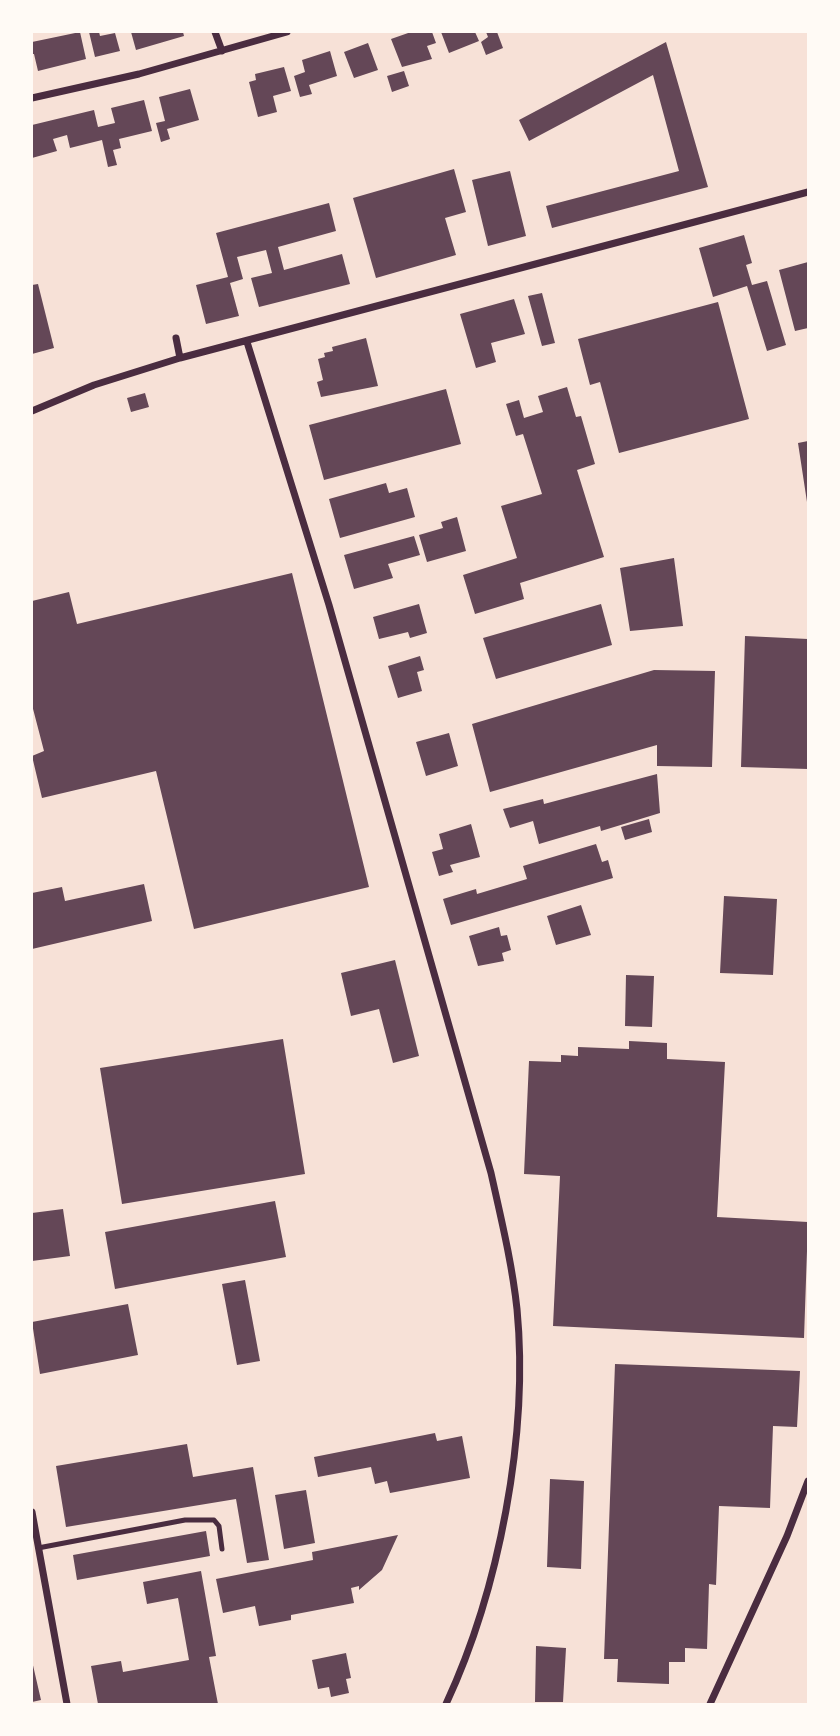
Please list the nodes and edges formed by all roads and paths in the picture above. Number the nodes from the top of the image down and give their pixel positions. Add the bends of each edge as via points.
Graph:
1 (215, 32) edge
2 (288, 32) edge
3 (222, 51) junction
4 (32, 98) edge
5 (808, 192) edge
6 (176, 338) dead end
7 (247, 342) junction
8 (180, 358) junction
9 (32, 411) edge
10 (808, 1481) edge
11 (32, 1512) edge
12 (38, 1549) junction
13 (222, 1549) dead end
14 (67, 1704) edge
15 (446, 1704) edge
16 (710, 1704) edge

1 - 3 street
2 - 3 street
3 - 4 street
5 - 7 street
6 - 8 street
7 - 8 street
7 - 15 street via 422,927 509,1251 520,1375 510,1478 487,1588
8 - 9 street via 94,385
10 - 16 street
11 - 12 street
12 - 13 lane via 185,1520 214,1520
12 - 14 street

